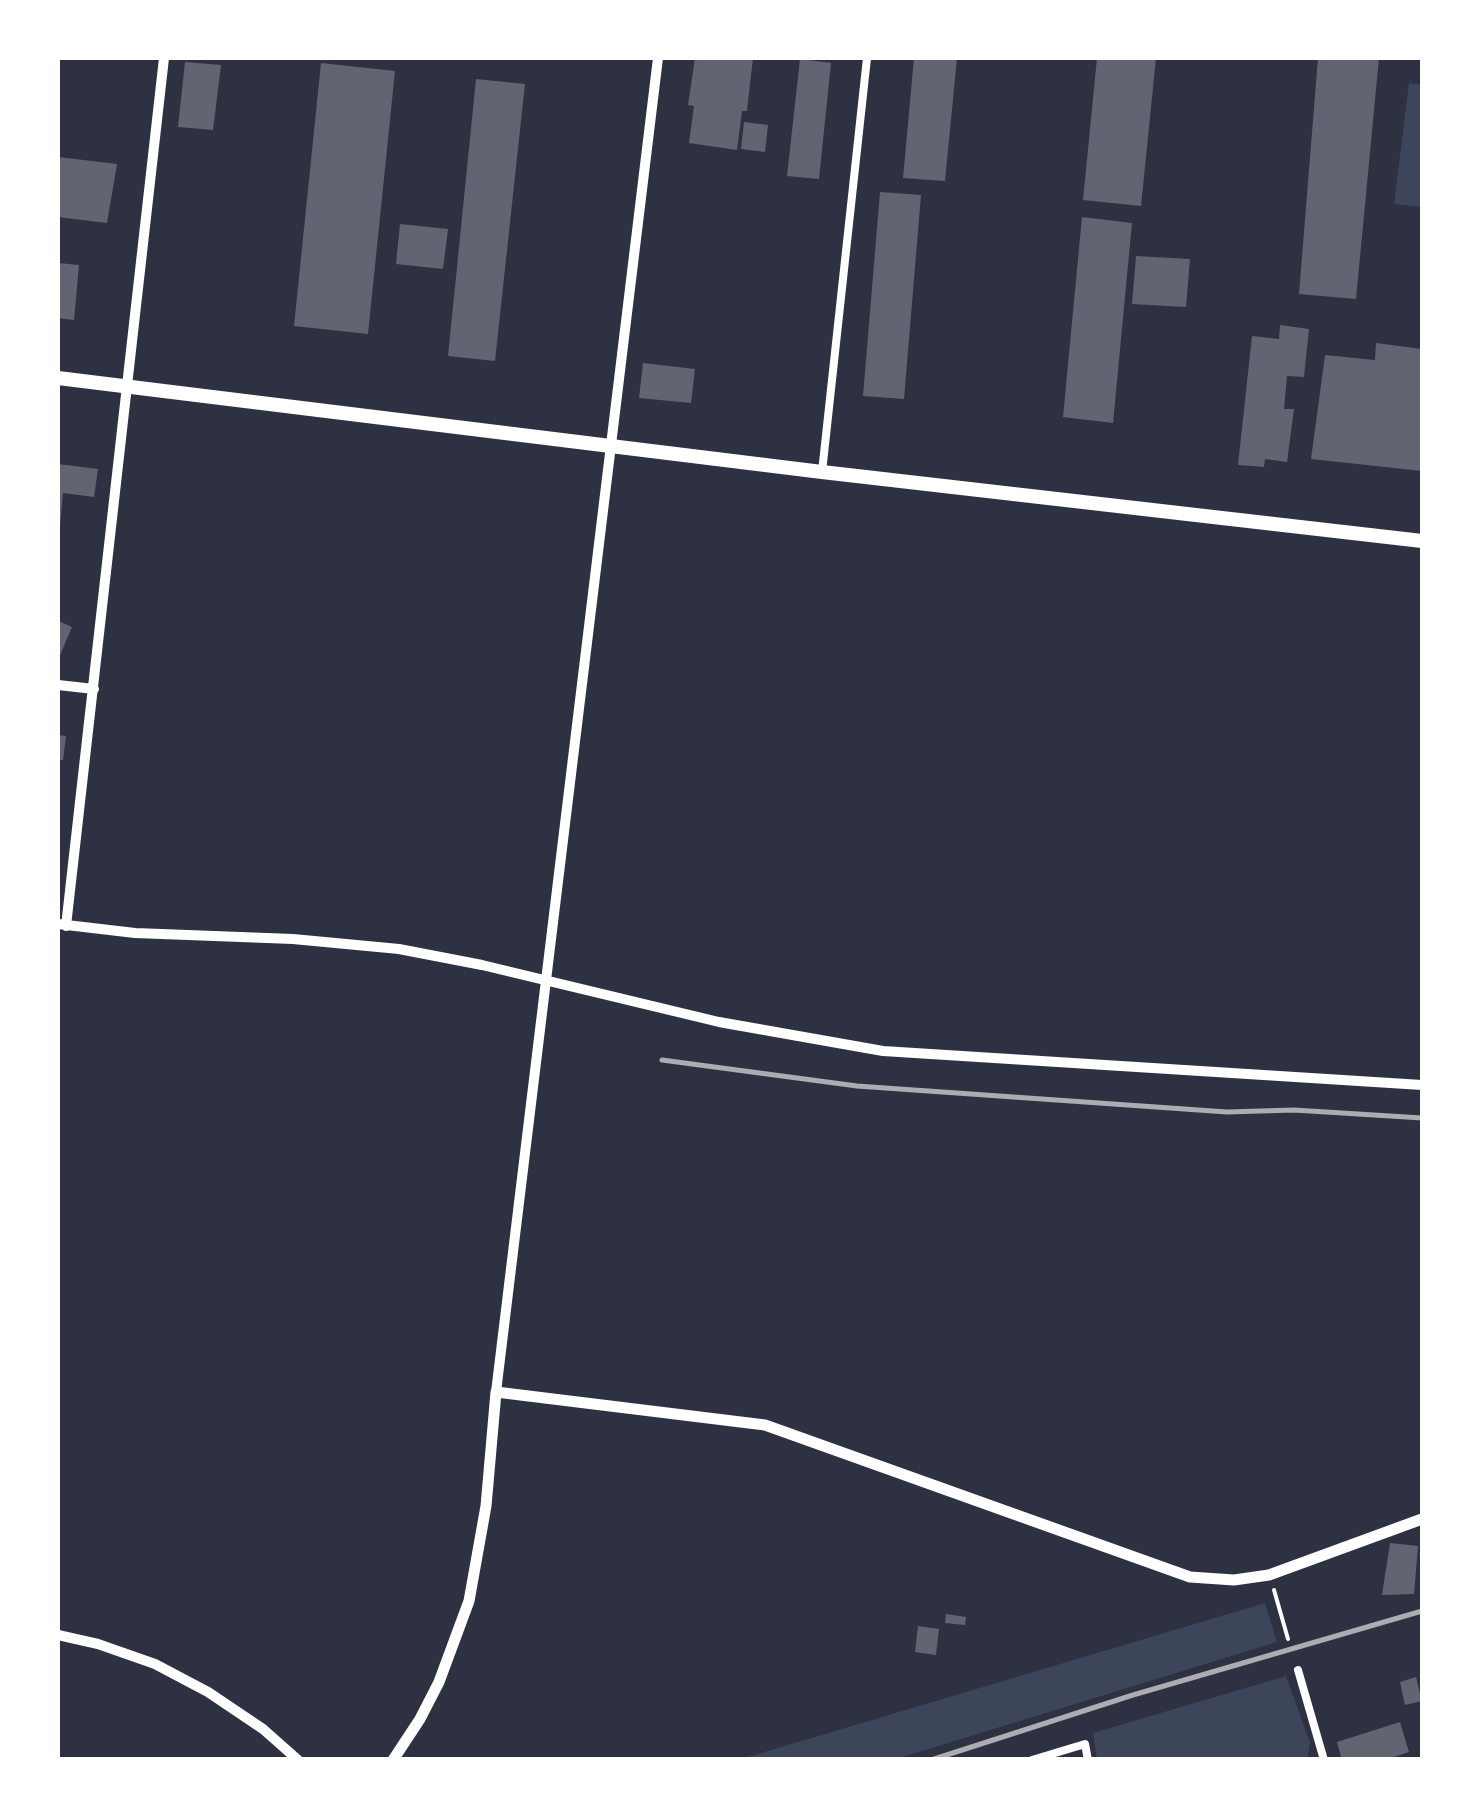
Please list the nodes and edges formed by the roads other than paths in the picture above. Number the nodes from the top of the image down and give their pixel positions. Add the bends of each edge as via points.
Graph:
1 (164, 58) edge
2 (658, 58) edge
3 (867, 58) edge
4 (58, 378) edge
5 (126, 385) junction
6 (610, 444) junction
7 (822, 472) junction
8 (1422, 541) edge
9 (58, 685) edge
10 (94, 689) junction
11 (62, 925) edge
12 (545, 981) junction
13 (1422, 1085) edge
14 (496, 1392) junction
15 (1422, 1519) edge
16 (58, 1635) edge
17 (1298, 1670) dead end
18 (298, 1760) edge
19 (393, 1760) edge
20 (1032, 1760) edge
21 (1088, 1760) edge
22 (1324, 1760) edge

1 - 5 street
2 - 6 street
3 - 7 street
4 - 5 highway
5 - 6 highway
5 - 10 street
6 - 7 highway
6 - 12 street
7 - 8 highway
9 - 10 street
10 - 11 street
11 - 12 street via 362,944
12 - 13 street via 883,1051
12 - 14 street
14 - 15 main road via 765,1425 1166,1570 1212,1580 1270,1576
14 - 19 main road via 469,1601 438,1682
16 - 18 street via 173,1673 250,1720
17 - 22 street
20 - 21 street via 1086,1744

